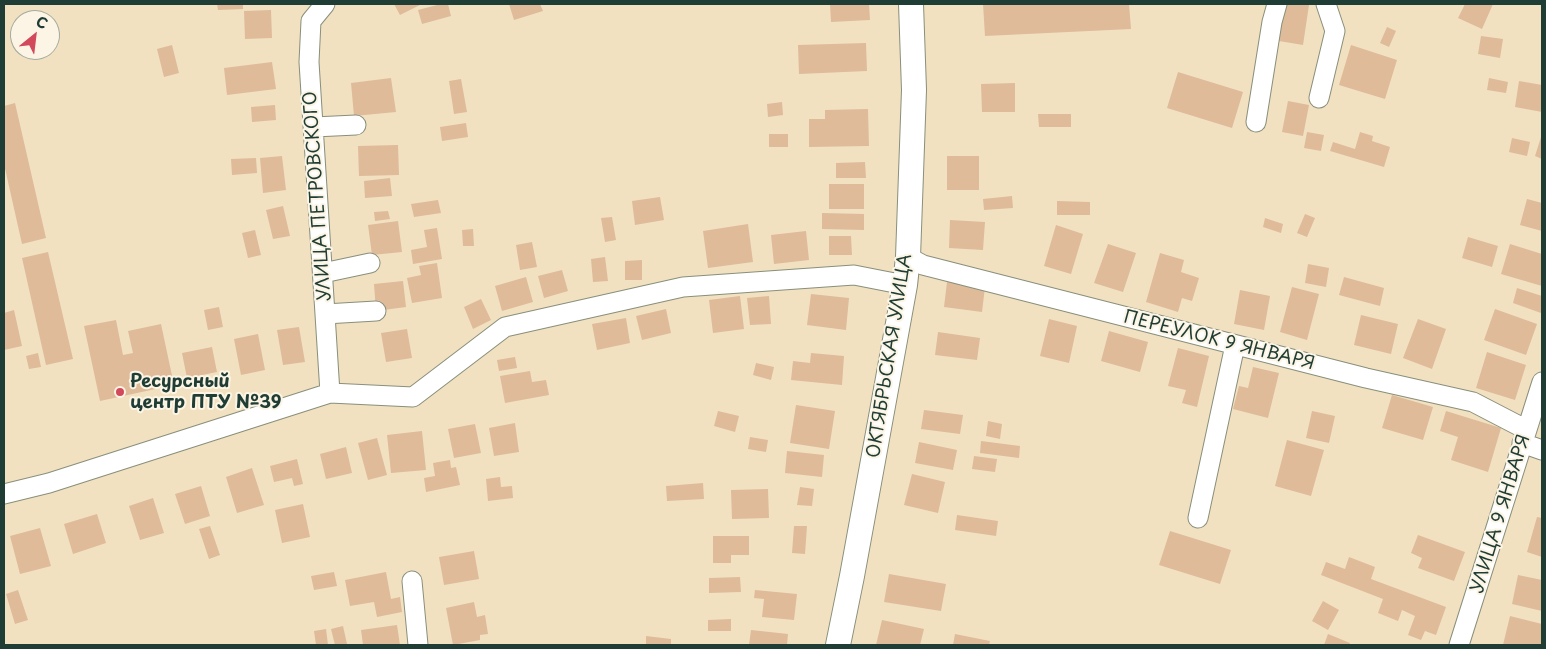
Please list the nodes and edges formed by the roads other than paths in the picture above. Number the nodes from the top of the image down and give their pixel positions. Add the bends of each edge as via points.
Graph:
1 (325, 4) edge
2 (911, 4) edge
3 (1277, 4) edge
4 (1326, 4) edge
5 (1319, 98) dead end
6 (1256, 122) dead end
7 (314, 126) junction
8 (356, 126) dead end
9 (908, 257) junction
10 (370, 263) dead end
11 (323, 273) junction
12 (905, 284) junction
13 (376, 310) dead end
14 (325, 314) junction
15 (1235, 345) junction
16 (1542, 382) edge
17 (330, 393) junction
18 (1525, 436) junction
19 (1542, 450) edge
20 (4, 494) edge
21 (1198, 518) dead end
22 (412, 581) dead end
23 (418, 645) edge
24 (838, 645) edge
25 (1460, 645) edge

1 - 7 street, УЛИЦА ПЕТРОВСКОГО via 311,21
2 - 9 main road, ОКТЯБРЬСКАЯ УЛИЦА via 914,90
3 - 6 street
4 - 5 street via 1335,31
7 - 8 street
7 - 11 street, УЛИЦА ПЕТРОВСКОГО
9 - 12 main road, ОКТЯБРЬСКАЯ УЛИЦА
9 - 15 street, ПЕРЕУЛОК 9 ЯНВАРЯ via 923,265
10 - 11 street
11 - 14 street, УЛИЦА ПЕТРОВСКОГО
12 - 17 street via 854,275 683,287 505,327 414,397
12 - 24 main road, ОКТЯБРЬСКАЯ УЛИЦА
13 - 14 street
14 - 17 street, УЛИЦА ПЕТРОВСКОГО
15 - 18 street, ПЕРЕУЛОК 9 ЯНВАРЯ via 1473,402
15 - 21 street
16 - 18 street, УЛИЦА 9 ЯНВАРЯ
17 - 20 street via 49,483
18 - 19 street, ПЕРЕУЛОК 9 ЯНВАРЯ
18 - 25 street, УЛИЦА 9 ЯНВАРЯ
22 - 23 street

